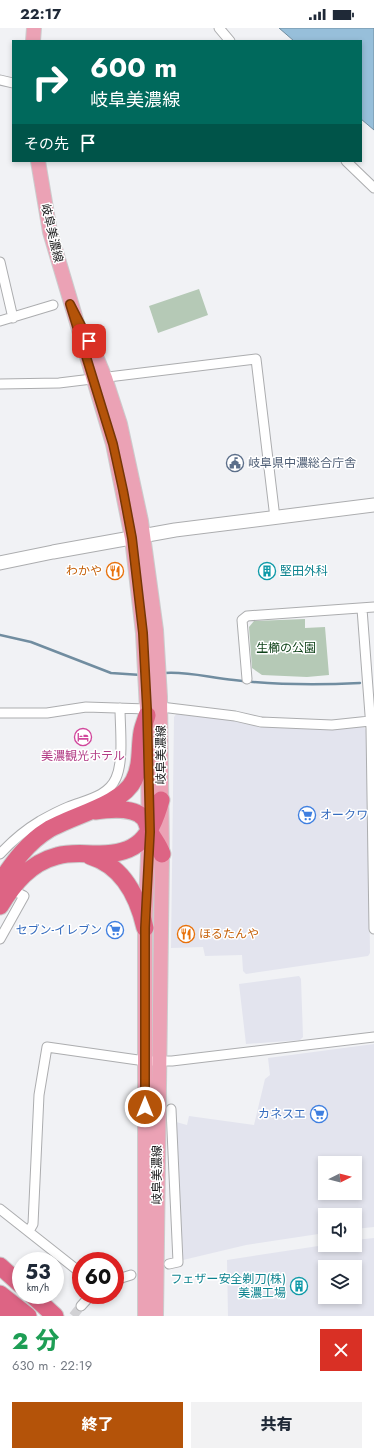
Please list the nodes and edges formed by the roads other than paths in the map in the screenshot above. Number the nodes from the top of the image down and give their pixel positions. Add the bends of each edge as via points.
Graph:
1 (34, 28) edge
2 (219, 28) edge
3 (34, 40) edge
4 (229, 40) edge
5 (0, 80) edge
6 (12, 83) edge
7 (38, 162) edge
8 (347, 162) edge
9 (374, 188) edge
10 (0, 262) edge
11 (53, 305) dead end
12 (13, 318) junction
13 (0, 321) edge
14 (99, 379) junction
15 (0, 384) edge
16 (374, 505) edge
17 (275, 518) junction
18 (138, 537) junction
19 (0, 563) edge
20 (374, 607) edge
21 (362, 609) junction
22 (247, 679) dead end
23 (120, 708) junction
24 (152, 710) junction
25 (0, 713) edge
26 (370, 721) junction
27 (161, 800) junction
28 (85, 812) junction
29 (150, 832) junction
30 (78, 853) junction
31 (0, 854) edge
32 (162, 854) junction
33 (0, 882) edge
34 (20, 894) dead end
35 (0, 906) edge
36 (145, 928) junction
37 (374, 930) edge
38 (0, 939) edge
39 (374, 1037) edge
40 (151, 1061) junction
41 (171, 1109) dead end
42 (0, 1209) edge
43 (29, 1231) junction
44 (169, 1264) dead end
45 (0, 1266) edge
46 (72, 1266) edge
47 (131, 1275) dead end
48 (12, 1277) edge
49 (124, 1277) edge
50 (0, 1294) edge
51 (42, 1304) edge
52 (0, 1311) edge
53 (6, 1316) edge
54 (28, 1316) edge
55 (55, 1316) edge
56 (145, 1316) edge
57 (156, 1316) edge

1 - 3 main road
2 - 4 street
5 - 6 street
7 - 14 main road, 岐阜美濃線 via 50,232 70,304
8 - 9 street
10 - 12 street
11 - 12 street
12 - 13 street
14 - 15 street
14 - 17 street via 256,359
14 - 18 main road, 岐阜美濃線 via 120,424
16 - 17 street
17 - 18 street
18 - 19 street
18 - 24 main road, 岐阜美濃線 via 156,630
20 - 21 street
21 - 22 street via 247,616 242,620
21 - 26 street
23 - 24 street
23 - 25 street via 86,707 47,713
23 - 31 street via 120,766 116,779 107,790 40,821 14,838
24 - 26 street via 235,716 261,722 332,725
24 - 27 main road, 岐阜美濃線
24 - 28 highway via 142,733 139,770 133,782 113,799
24 - 29 main road, 岐阜美濃線
26 - 37 street
27 - 29 highway
27 - 32 main road, 岐阜美濃線
28 - 29 highway via 131,811 142,816
28 - 33 highway via 46,831 32,843
29 - 30 highway via 133,848 109,854
29 - 32 highway via 158,842
29 - 36 main road, 岐阜美濃線
30 - 35 highway via 56,856 30,868 9,891
30 - 36 highway via 93,857 117,871 135,894
32 - 40 main road, 岐阜美濃線
34 - 38 street via 24,896
36 - 40 main road, 岐阜美濃線
39 - 40 street via 172,1061
40 - 43 street via 47,1047 39,1095 33,1224
40 - 56 main road, 岐阜美濃線
40 - 57 main road, 岐阜美濃線
41 - 44 street via 178,1262
42 - 43 street
43 - 46 street
45 - 48 highway
47 - 49 street
50 - 54 highway
51 - 55 highway
52 - 53 highway

